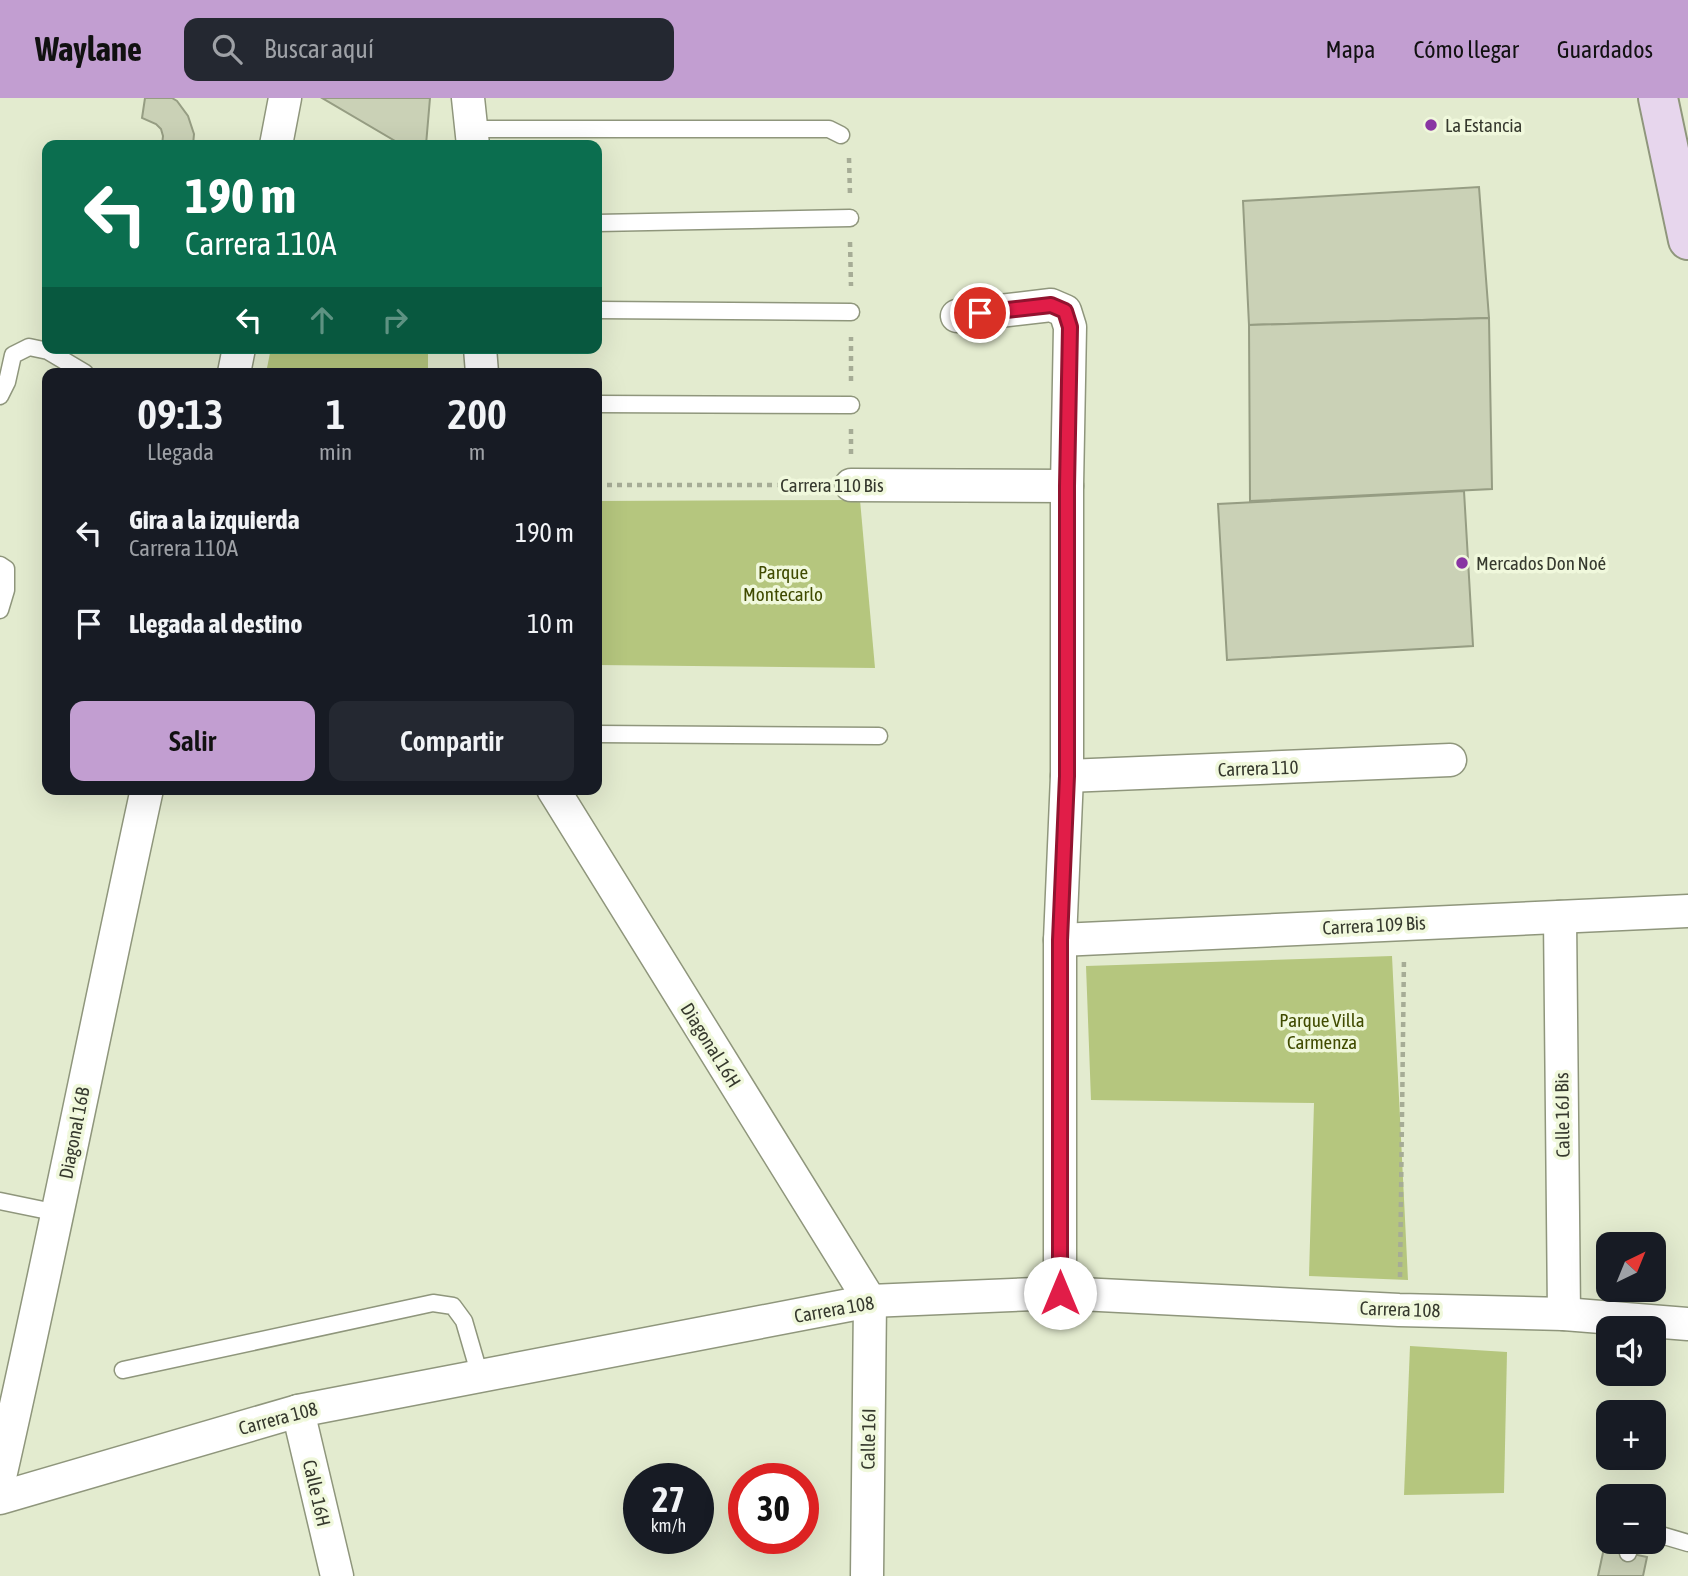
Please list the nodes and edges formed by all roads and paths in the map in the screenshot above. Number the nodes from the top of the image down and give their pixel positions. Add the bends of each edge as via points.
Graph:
1 (285, 98) edge
2 (468, 98) edge
3 (1658, 98) edge
4 (841, 135) dead end
5 (472, 137) edge
6 (277, 140) edge
7 (850, 218) dead end
8 (602, 223) edge
9 (1688, 240) edge
10 (602, 310) edge
11 (851, 312) dead end
12 (957, 316) dead end
13 (42, 349) edge
14 (53, 354) edge
15 (77, 368) edge
16 (0, 396) edge
17 (602, 404) edge
18 (851, 405) dead end
19 (602, 485) edge
20 (850, 485) joint
21 (1067, 486) junction
22 (0, 565) edge
23 (0, 610) edge
24 (602, 734) edge
25 (879, 736) dead end
26 (1450, 760) dead end
27 (1067, 776) junction
28 (146, 795) edge
29 (557, 795) edge
30 (1688, 911) edge
31 (1560, 917) junction
32 (1404, 924) junction
33 (1060, 940) junction
34 (0, 1200) edge
35 (58, 1213) junction
36 (1060, 1293) junction
37 (870, 1301) junction
38 (1399, 1310) junction
39 (1564, 1314) junction
40 (1688, 1324) edge
41 (123, 1370) dead end
42 (480, 1376) junction
43 (298, 1411) junction
44 (0, 1477) edge
45 (0, 1498) edge
46 (1666, 1537) edge
47 (1688, 1543) edge
48 (337, 1576) edge
49 (867, 1576) edge

1 - 6 street
2 - 5 street
3 - 9 main road
4 - 5 lane via 829,129
7 - 8 lane
10 - 11 lane
12 - 21 street via 1051,305 1065,311 1070,327
13 - 16 lane via 29,346 13,355
14 - 15 lane
17 - 18 lane
19 - 20 path, Carrera 110 Bis
20 - 21 street, Carrera 110 Bis
21 - 27 street
22 - 23 lane via 6,569
24 - 25 lane
26 - 27 street, Carrera 110
27 - 33 street
28 - 35 street, Diagonal 16B
29 - 37 street, Diagonal 16H
30 - 31 street, Carrera 109 Bis
31 - 32 street, Carrera 109 Bis
31 - 39 street, Calle 16J Bis
32 - 33 street, Carrera 109 Bis
32 - 38 path
33 - 36 street
34 - 35 lane
35 - 44 street, Diagonal 16B
36 - 37 street, Carrera 108
36 - 38 street, Carrera 108
37 - 42 street, Carrera 108
37 - 49 street, Calle 16I
38 - 39 street, Carrera 108
39 - 40 street, Carrera 108
41 - 42 lane via 433,1303 453,1306 464,1321
42 - 43 street, Carrera 108
43 - 45 street, Carrera 108
43 - 48 street, Calle 16H
46 - 47 lane

